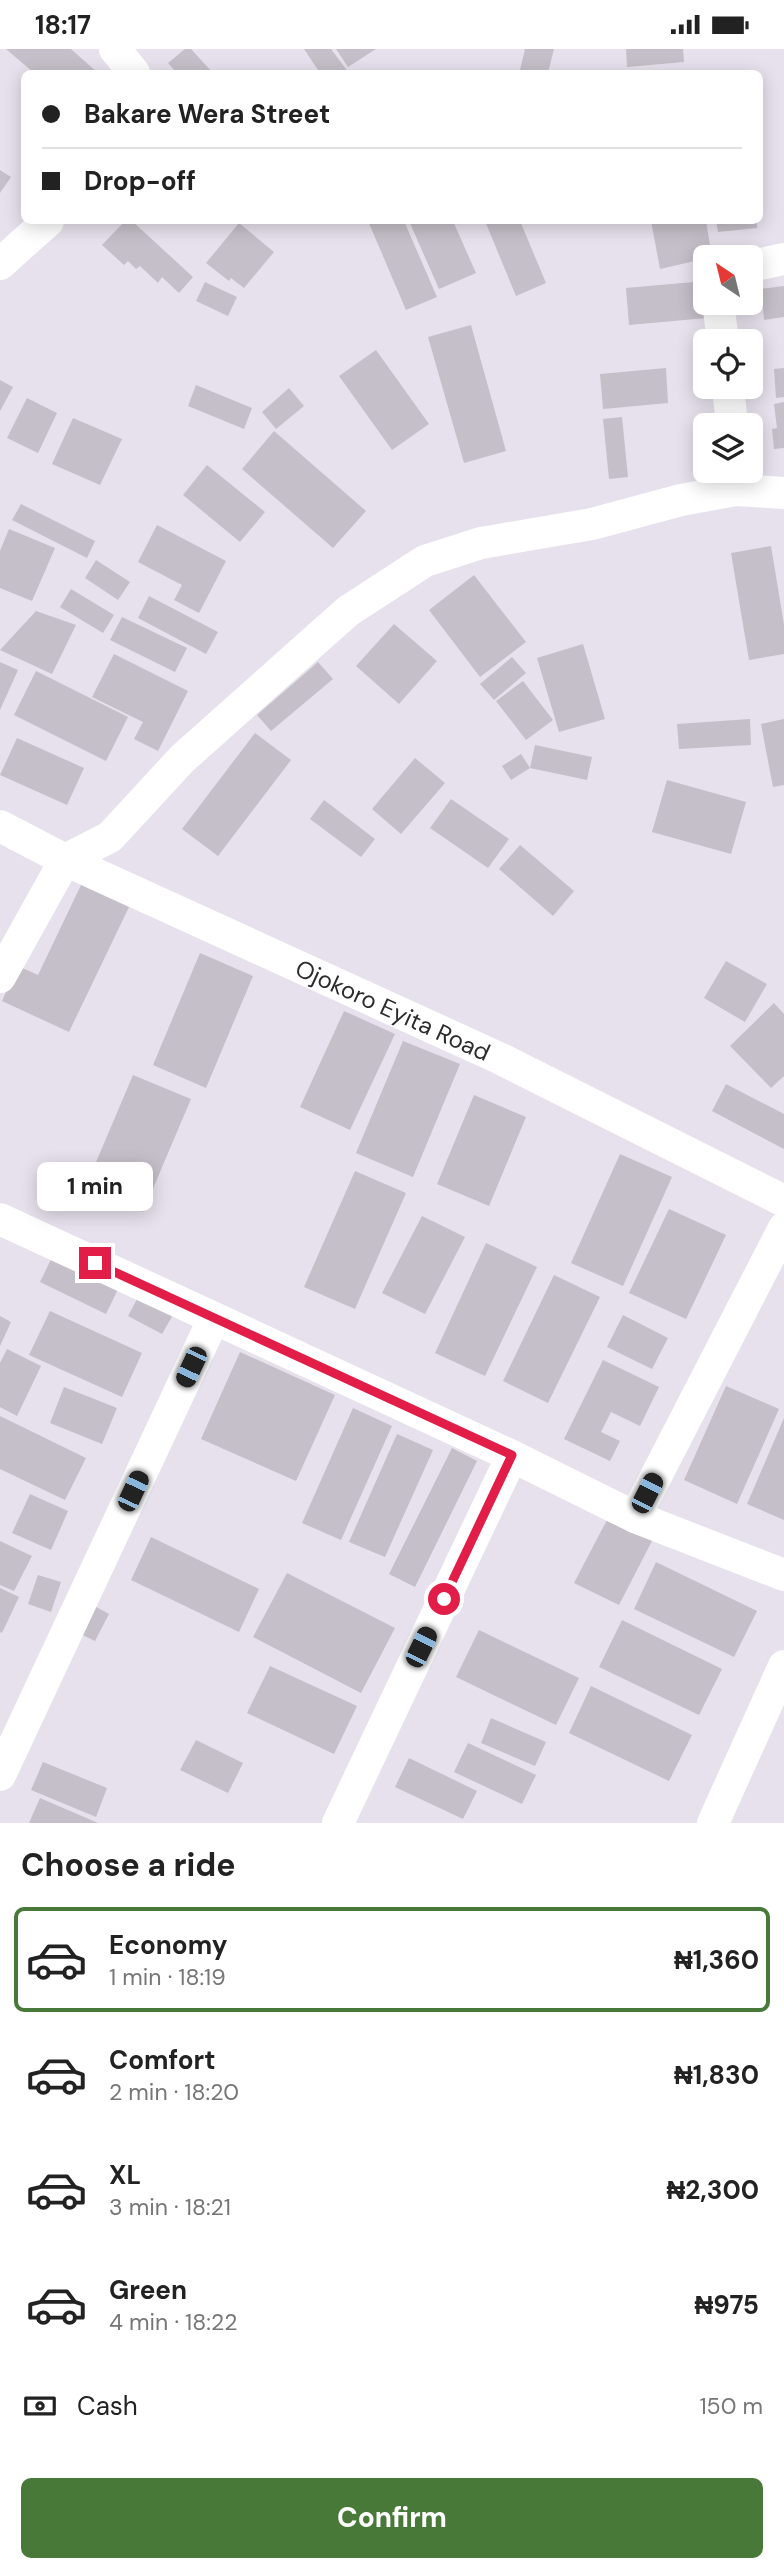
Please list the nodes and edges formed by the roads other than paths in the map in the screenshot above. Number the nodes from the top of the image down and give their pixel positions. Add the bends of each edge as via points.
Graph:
1 (115, 49) edge
2 (132, 70) edge
3 (45, 224) edge
4 (784, 259) edge
5 (763, 263) edge
6 (0, 264) edge
7 (727, 483) edge
8 (746, 483) edge
9 (784, 493) edge
10 (0, 826) edge
11 (65, 860) junction
12 (0, 978) edge
13 (784, 1201) edge
14 (0, 1219) edge
15 (784, 1228) edge
16 (214, 1318) junction
17 (512, 1455) junction
18 (635, 1517) junction
19 (784, 1575) edge
20 (784, 1666) edge
21 (0, 1775) edge
22 (338, 1823) edge
23 (713, 1823) edge

1 - 2 street
3 - 6 street
4 - 5 street
7 - 11 street via 681,501 592,524 481,543 425,561 348,611 182,759 110,837
8 - 9 street
10 - 11 street, Ojokoro Eyita Road
11 - 12 street
11 - 13 street, Ojokoro Eyita Road via 499,1058
14 - 16 street
15 - 18 street
16 - 17 street
16 - 21 street
17 - 18 street
17 - 22 street
18 - 19 street
20 - 23 street

